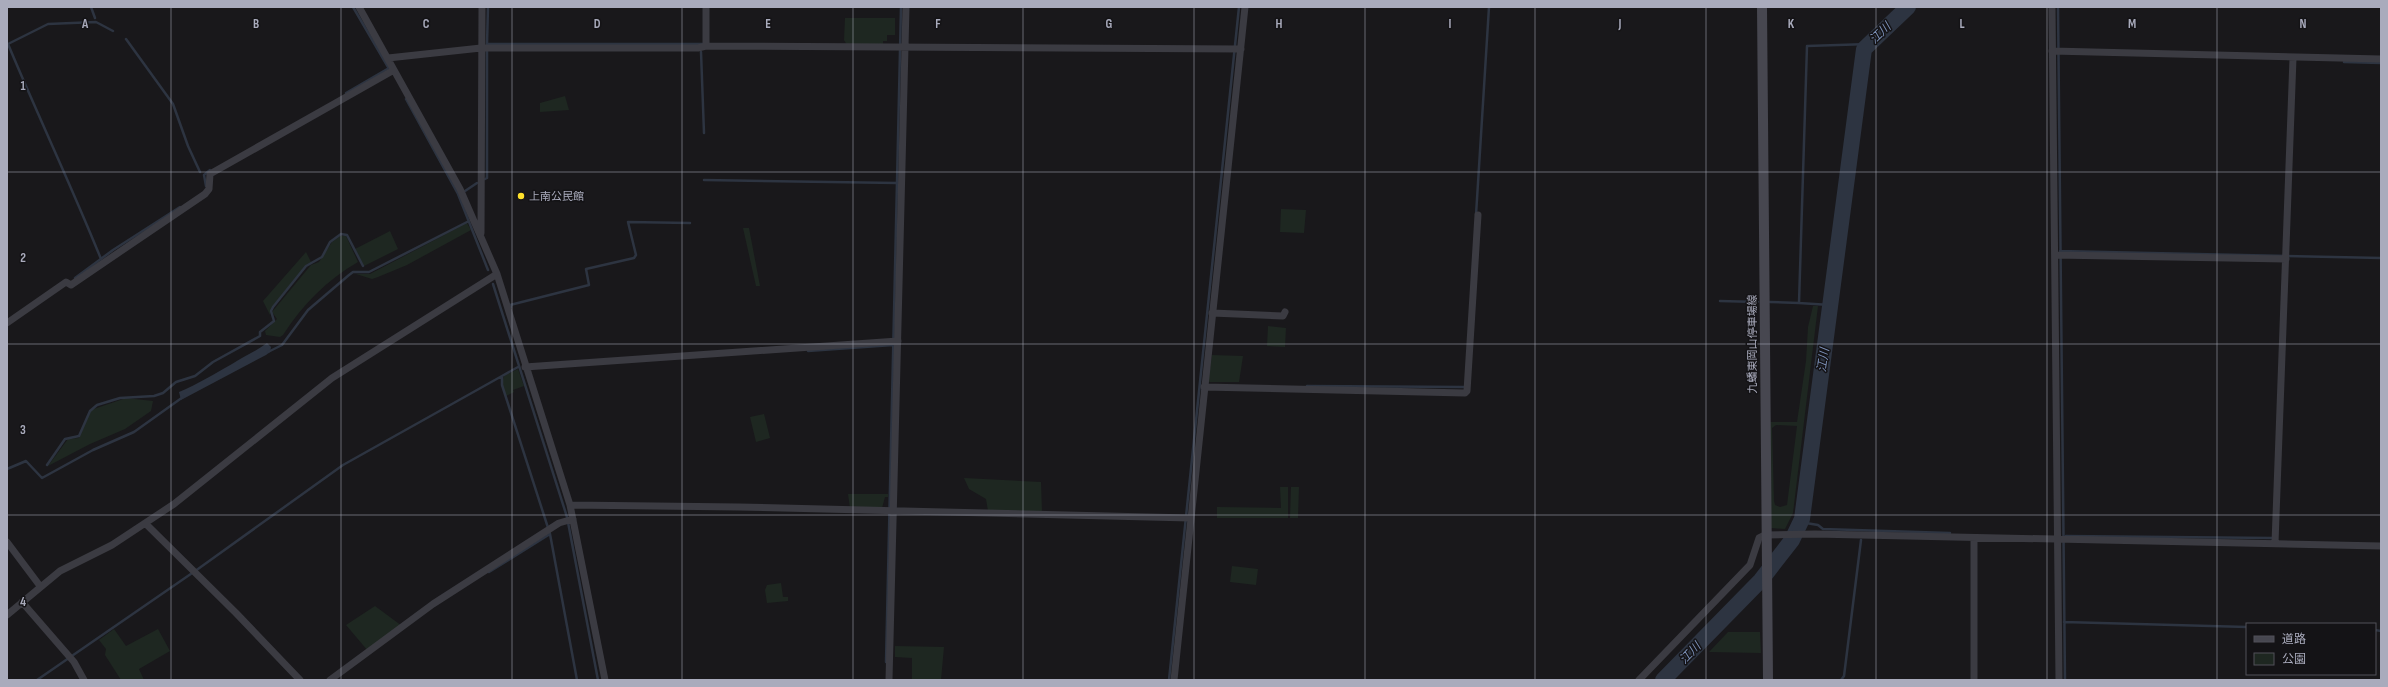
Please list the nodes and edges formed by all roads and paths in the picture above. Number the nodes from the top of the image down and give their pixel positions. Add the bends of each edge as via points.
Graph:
1 (359, 7) edge
2 (482, 7) edge
3 (706, 7) edge
4 (906, 7) edge
5 (1245, 7) edge
6 (1762, 7) edge
7 (2052, 7) edge
8 (706, 46) junction
9 (902, 47) junction
10 (485, 48) junction
11 (1237, 48) junction
12 (2056, 52) junction
13 (388, 58) junction
14 (2293, 59) junction
15 (2381, 59) edge
16 (392, 71) junction
17 (1478, 215) dead end
18 (481, 236) junction
19 (2058, 255) junction
20 (2285, 257) junction
21 (496, 274) junction
22 (1285, 312) dead end
23 (1212, 313) junction
24 (7, 323) edge
25 (895, 341) junction
26 (526, 367) junction
27 (1204, 387) junction
28 (570, 505) junction
29 (891, 510) junction
30 (1187, 518) junction
31 (569, 520) junction
32 (146, 524) junction
33 (1765, 534) junction
34 (1976, 538) junction
35 (2062, 539) junction
36 (7, 542) edge
37 (2275, 543) junction
38 (2381, 546) edge
39 (40, 586) junction
40 (22, 602) junction
41 (7, 615) edge
42 (84, 680) edge
43 (300, 680) edge
44 (330, 680) edge
45 (605, 680) edge
46 (890, 680) edge
47 (1174, 680) edge
48 (1639, 680) edge
49 (1768, 680) edge
50 (1974, 680) edge
51 (2059, 680) edge

1 - 13 street
2 - 10 street
3 - 8 street
4 - 9 street
5 - 11 street
6 - 33 main road, 九蟠東岡山停車場線
7 - 12 street
8 - 9 street
8 - 10 street
9 - 11 street
9 - 25 street
10 - 13 street
10 - 18 street
11 - 23 street
12 - 14 street
12 - 19 street
13 - 16 street
14 - 15 street
14 - 20 street
16 - 18 street via 460,189
16 - 24 street via 210,174 209,189 205,194
17 - 27 street via 1465,393
18 - 21 street
19 - 20 street
19 - 35 street
20 - 37 street
21 - 26 street
21 - 32 street via 332,378
22 - 23 street via 1283,316
23 - 27 street
25 - 26 street
25 - 29 street
26 - 28 street
27 - 30 street
28 - 29 street
28 - 31 street
29 - 30 street
29 - 46 street
30 - 47 street
31 - 44 street via 432,604
31 - 45 street
32 - 39 street via 112,545 70,565
32 - 43 street
33 - 34 street
33 - 48 street via 1759,538 1750,565
33 - 49 main road, 九蟠東岡山停車場線
34 - 35 street
34 - 50 street
35 - 37 street
35 - 51 street
36 - 39 street
37 - 38 street
39 - 40 street
40 - 41 street
40 - 42 street

